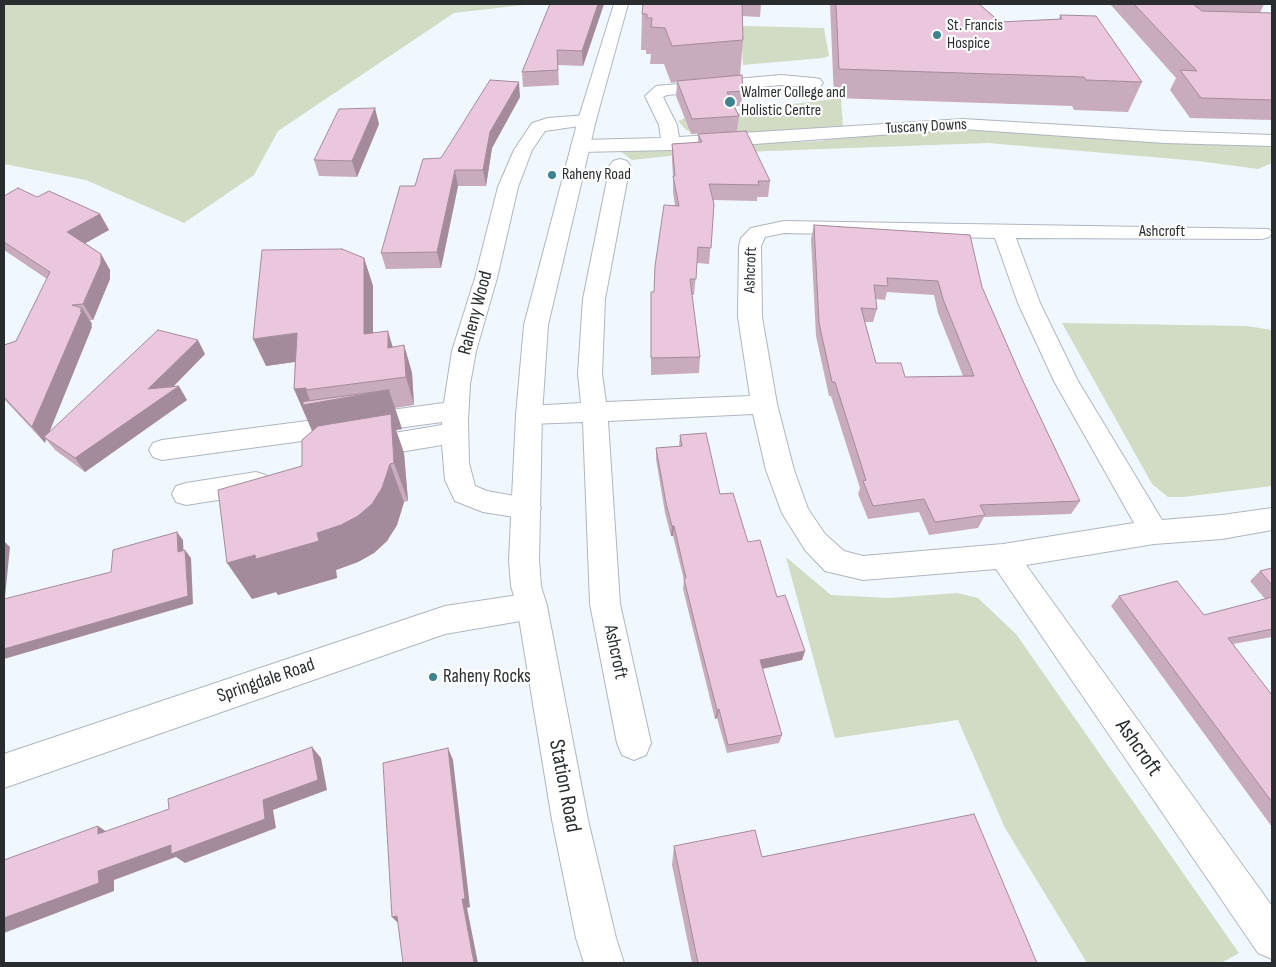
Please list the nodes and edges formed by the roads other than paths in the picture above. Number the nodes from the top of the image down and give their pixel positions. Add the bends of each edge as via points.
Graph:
1 (621, 4) edge
2 (814, 83) dead end
3 (586, 120) junction
4 (1272, 141) edge
5 (671, 144) junction
6 (580, 146) junction
7 (620, 166) dead end
8 (1003, 232) junction
9 (1262, 233) dead end
10 (764, 404) junction
11 (595, 411) junction
12 (528, 415) junction
13 (455, 422) junction
14 (162, 450) dead end
15 (344, 451) edge
16 (283, 479) edge
17 (186, 494) dead end
18 (527, 508) junction
19 (1272, 519) edge
20 (1154, 532) junction
21 (1003, 556) junction
22 (532, 606) junction
23 (634, 743) dead end
24 (4, 772) edge
25 (1272, 938) edge
26 (604, 963) edge

1 - 3 street
2 - 5 street via 782,80 656,92 654,96 668,125
3 - 6 street
3 - 13 street, Raheny Wood via 548,123 538,127 516,164 464,351
4 - 5 street, Tuscany Downs via 963,124
5 - 6 street, Tuscany Downs
6 - 12 street via 536,325
7 - 11 street, Ashcroft via 594,299 590,374
8 - 9 street, Ashcroft
8 - 10 street, Ashcroft via 784,227 758,232 750,246 750,317
8 - 20 street via 1029,303 1066,380
10 - 11 street
10 - 21 street, Ashcroft via 780,470 796,513 815,542 835,562 864,568
11 - 12 street
11 - 23 street, Ashcroft via 605,604
12 - 18 street
13 - 14 street
13 - 15 street
13 - 18 street, Raheny Wood via 456,463 465,493 483,501
16 - 17 street
18 - 22 street via 524,560
19 - 20 street, Ashcroft
20 - 21 street, Ashcroft
21 - 25 street, Ashcroft
22 - 24 street, Springdale Road via 445,620
22 - 26 street, Station Road via 570,820

